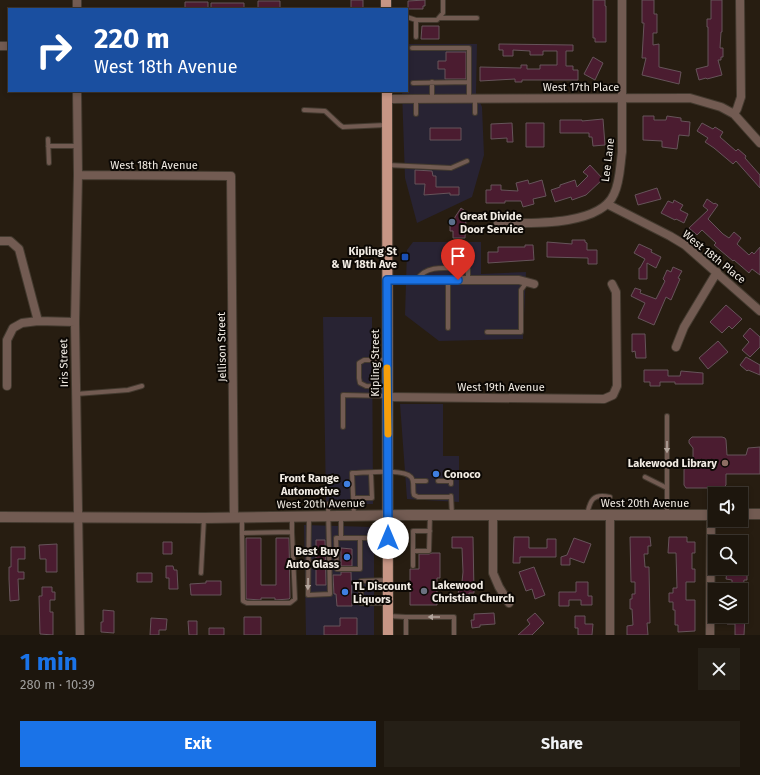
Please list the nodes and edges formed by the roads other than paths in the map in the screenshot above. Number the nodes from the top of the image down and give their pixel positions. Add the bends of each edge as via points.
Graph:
1 (444, 0) edge
2 (622, 0) edge
3 (740, 0) edge
4 (408, 17) edge
5 (439, 18) junction
6 (477, 18) dead end
7 (416, 20) junction
8 (416, 38) dead end
9 (412, 48) dead end
10 (432, 82) junction
11 (469, 82) junction
12 (413, 83) dead end
13 (77, 92) edge
14 (387, 95) edge
15 (622, 98) junction
16 (416, 99) junction
17 (432, 99) junction
18 (472, 99) junction
19 (304, 110) dead end
20 (416, 114) dead end
21 (475, 114) dead end
22 (734, 114) junction
23 (387, 125) junction
24 (48, 139) dead end
25 (760, 142) edge
26 (48, 146) junction
27 (78, 146) junction
28 (467, 161) dead end
29 (48, 163) dead end
30 (387, 165) junction
31 (78, 175) junction
32 (231, 176) joint
33 (607, 204) junction
34 (498, 223) dead end
35 (0, 241) edge
36 (717, 272) junction
37 (387, 280) junction
38 (416, 280) junction
39 (448, 280) junction
40 (468, 280) junction
41 (531, 283) joint
42 (612, 284) dead end
43 (760, 311) edge
44 (38, 321) junction
45 (75, 322) junction
46 (448, 328) dead end
47 (487, 332) dead end
48 (676, 346) dead end
49 (387, 360) junction
50 (7, 386) dead end
51 (142, 386) dead end
52 (388, 393) junction
53 (76, 394) junction
54 (667, 416) dead end
55 (343, 427) dead end
56 (371, 472) junction
57 (387, 472) junction
58 (645, 477) dead end
59 (413, 481) junction
60 (426, 481) dead end
61 (441, 482) dead end
62 (451, 484) dead end
63 (667, 488) junction
64 (610, 496) dead end
65 (353, 498) junction
66 (353, 504) junction
67 (708, 514) edge
68 (748, 514) edge
69 (760, 514) edge
70 (388, 515) junction
71 (430, 515) junction
72 (452, 515) junction
73 (493, 515) junction
74 (587, 515) junction
75 (610, 515) junction
76 (667, 515) junction
77 (328, 516) junction
78 (341, 516) junction
79 (354, 516) junction
80 (0, 517) edge
81 (78, 517) junction
82 (292, 517) junction
83 (309, 517) junction
84 (204, 518) junction
85 (238, 518) junction
86 (713, 527) edge
87 (430, 531) junction
88 (292, 532) junction
89 (242, 533) junction
90 (341, 538) junction
91 (360, 538) junction
92 (388, 538) junction
93 (413, 551) junction
94 (413, 566) dead end
95 (201, 573) dead end
96 (388, 580) junction
97 (388, 603) junction
98 (509, 603) dead end
99 (388, 616) junction
100 (406, 616) junction
101 (80, 635) edge
102 (388, 635) edge
103 (406, 635) edge
104 (454, 635) edge
105 (610, 635) edge
106 (710, 635) edge

1 - 5 lane via 444,13
2 - 15 street, Lee Lane
3 - 22 street via 741,97
4 - 7 lane
5 - 6 lane
5 - 7 lane
7 - 8 lane
9 - 11 lane via 469,48
10 - 11 lane
10 - 12 lane
10 - 17 lane
11 - 18 lane
13 - 27 street, Iris Street
14 - 16 street, West 17th Place
14 - 23 main road, Kipling Street
15 - 18 street, West 17th Place
15 - 22 street, West 17th Place via 690,98 721,107
15 - 33 street, Lee Lane via 622,152 619,176 614,195
16 - 17 street, West 17th Place
16 - 20 lane
17 - 18 street, West 17th Place
18 - 21 lane
19 - 23 lane via 325,111 343,127
22 - 25 street, West 17th Place
23 - 30 main road, Kipling Street
24 - 26 lane
26 - 27 lane
26 - 29 lane
27 - 31 street, Iris Street
28 - 30 lane via 451,168
30 - 37 main road, Kipling Street
31 - 32 street, West 18th Avenue
31 - 45 street, Iris Street
32 - 85 street, Jellison Street
33 - 34 street via 586,215 561,221
33 - 36 street, West 18th Place via 685,245
35 - 44 street via 10,241 19,249
36 - 43 street, West 18th Place
36 - 48 street via 684,327
37 - 38 street
37 - 49 main road, Kipling Street
38 - 39 street
38 - 40 lane via 420,273 431,269 468,269
39 - 40 street
39 - 46 lane
40 - 41 street via 520,280
41 - 47 lane via 521,290 521,332
42 - 52 street, West 19th Avenue via 616,292 617,386 613,394 604,399
44 - 45 street
44 - 50 street via 22,323 13,328 7,340
45 - 53 street, Iris Street
49 - 52 main road, Kipling Street
49 - 52 lane via 364,360 359,364 359,378 360,383
51 - 53 lane via 128,390
52 - 55 lane via 343,395
52 - 57 main road, Kipling Street
53 - 81 street, Iris Street
54 -> 63 lane
56 - 57 lane
56 - 65 lane via 352,473
56 - 65 lane via 372,498
57 - 59 lane via 403,473
57 - 70 main road, Kipling Street
58 - 63 lane
59 - 60 lane
59 - 72 lane via 414,496 451,496
61 - 62 lane via 451,481
63 - 76 lane
64 - 74 lane via 595,497 590,502
65 - 66 lane
66 - 77 lane via 328,504
66 - 79 lane
67 - 76 street, West 20th Avenue
68 - 69 street
70 - 71 street, West 20th Avenue
70 - 79 street, West 20th Avenue
70 - 92 main road, Kipling Street
71 - 72 street, West 20th Avenue
71 - 87 lane
72 - 73 street, West 20th Avenue
73 - 74 street, West 20th Avenue
73 - 98 street via 493,574
74 - 75 street, West 20th Avenue
75 - 76 street, West 20th Avenue
75 - 105 street
77 - 78 street, West 20th Avenue
77 - 83 street, West 20th Avenue
83 -> 77 lane via 308,595 330,594
78 - 79 street, West 20th Avenue
78 - 90 lane
80 - 81 street, West 20th Avenue
81 - 84 street, West 20th Avenue
81 - 101 street, Iris Street
82 - 83 street, West 20th Avenue
82 - 85 street, West 20th Avenue
82 - 88 lane
84 - 85 street, West 20th Avenue
84 - 95 lane
85 - 89 lane
86 - 106 street
87 - 93 lane via 429,551
87 - 93 lane via 413,531
88 - 89 lane
88 - 89 lane via 295,599 290,603 243,601
90 - 91 lane
90 - 91 lane via 336,538 337,569 360,569
91 - 92 lane
92 - 96 main road, Kipling Street
93 - 94 lane
96 - 97 main road, Kipling Street
96 - 97 lane via 361,580 361,603
97 - 99 main road, Kipling Street
99 - 100 lane
99 - 102 main road, Kipling Street
100 - 103 lane
104 -> 100 lane via 454,617

